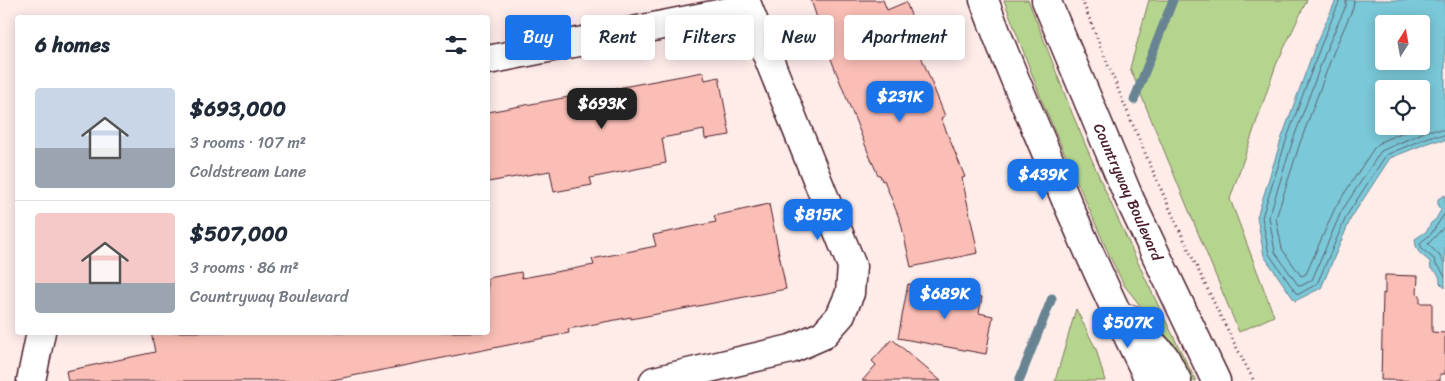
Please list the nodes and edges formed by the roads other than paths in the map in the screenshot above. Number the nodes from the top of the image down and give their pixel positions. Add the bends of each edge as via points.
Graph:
1 (984, 0) edge
2 (1046, 0) edge
3 (746, 4) edge
4 (490, 60) edge
5 (1109, 298) junction
6 (40, 335) edge
7 (31, 381) edge
8 (654, 381) edge
9 (1150, 381) edge
10 (1177, 381) edge
11 (1216, 381) edge

1 - 5 street
2 - 11 street, Countryway Boulevard via 1130,200
3 - 4 street
3 - 8 street via 852,266 850,293 840,316 823,335 791,349
5 - 9 street
5 - 10 street via 1164,356
6 - 7 street

